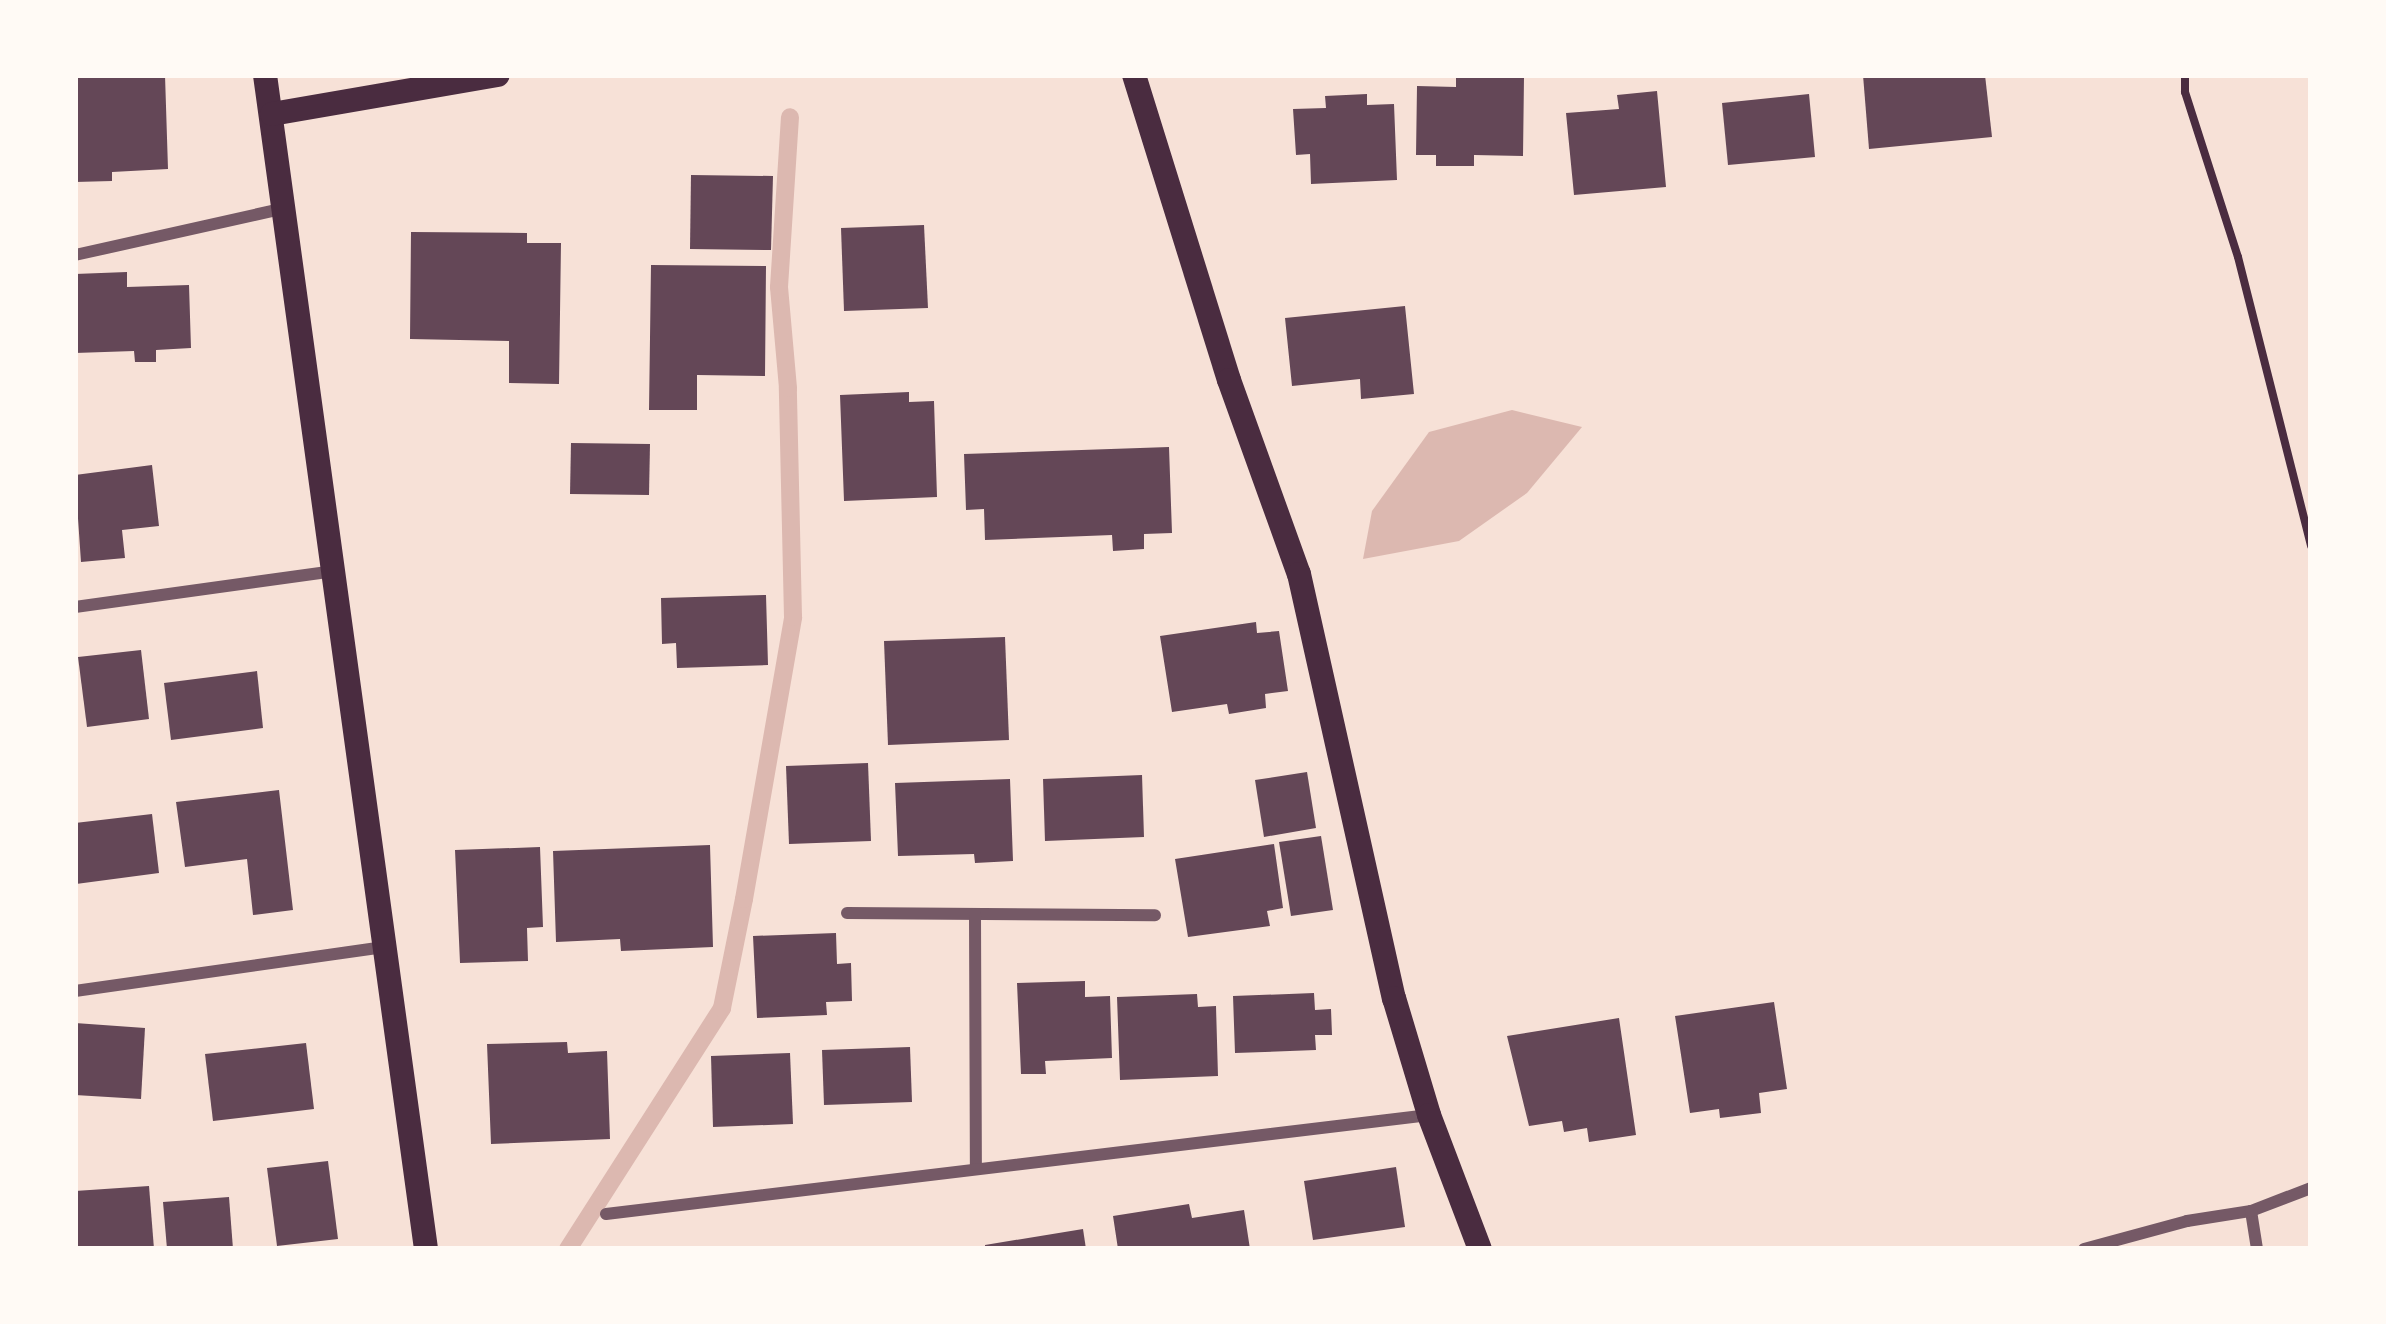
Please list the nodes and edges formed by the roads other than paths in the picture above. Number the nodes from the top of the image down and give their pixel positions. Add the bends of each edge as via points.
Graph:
1 (265, 75) edge
2 (498, 75) edge
3 (1134, 75) edge
4 (272, 114) junction
5 (286, 208) junction
6 (75, 255) edge
7 (335, 571) junction
8 (75, 607) edge
9 (848, 913) dead end
10 (975, 914) junction
11 (1155, 915) dead end
12 (386, 947) junction
13 (75, 991) edge
14 (1429, 1114) junction
15 (976, 1169) junction
16 (2311, 1188) edge
17 (2251, 1211) junction
18 (606, 1214) dead end
19 (2256, 1243) edge
20 (426, 1249) edge
21 (1480, 1249) edge
22 (2084, 1249) edge

1 - 4 main road
2 - 4 main road
3 - 14 main road via 1299,574 1394,998
4 - 5 main road
5 - 6 street
5 - 7 main road
7 - 8 street
7 - 12 main road
9 - 10 street
10 - 11 street
10 - 15 street
12 - 13 street
12 - 20 main road
14 - 15 street
14 - 21 main road
15 - 18 street
16 - 17 street
17 - 19 street
17 - 22 street

